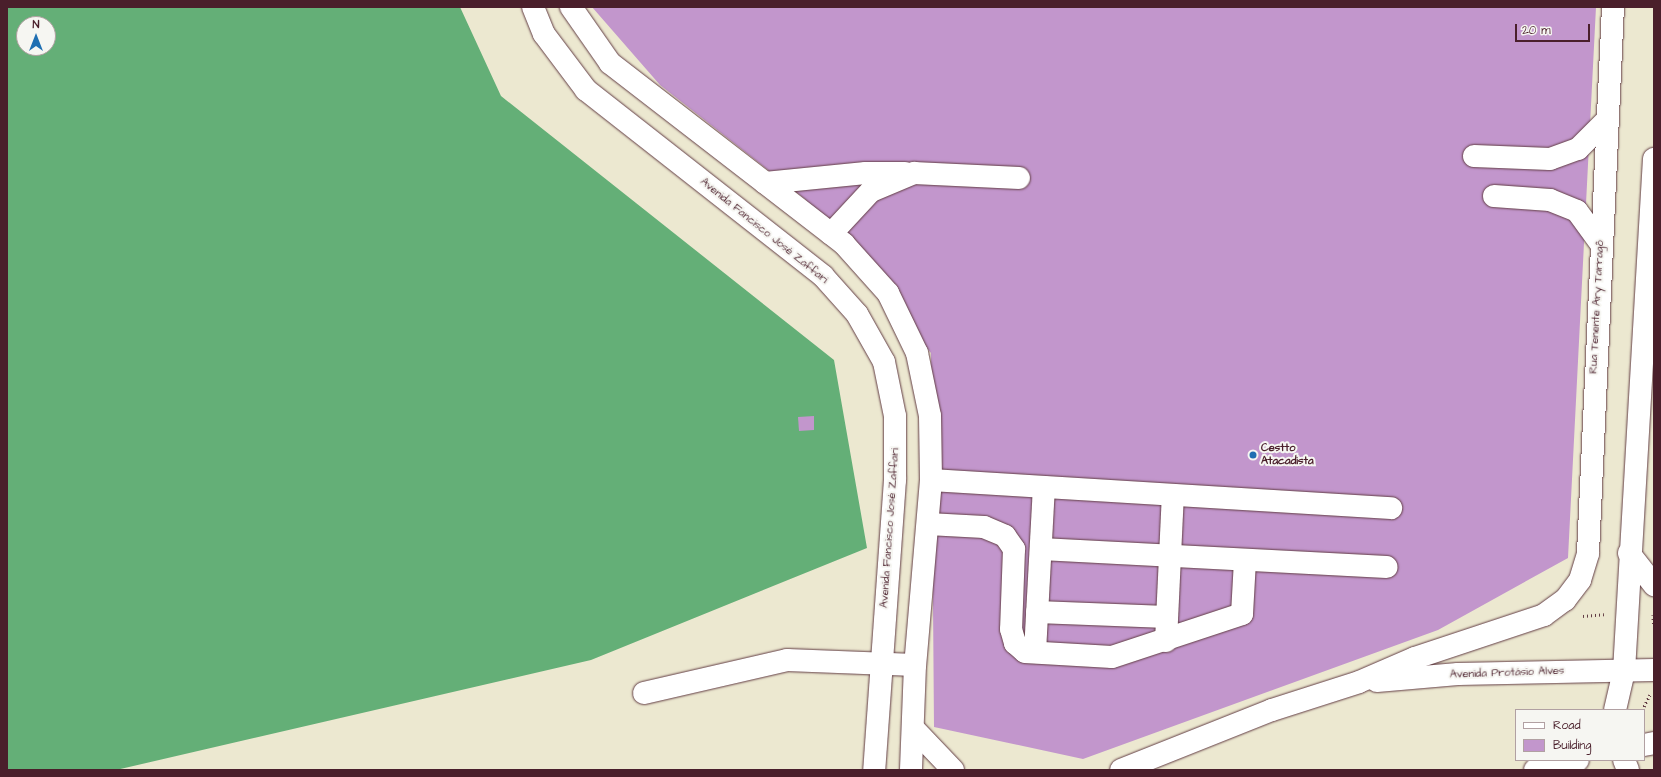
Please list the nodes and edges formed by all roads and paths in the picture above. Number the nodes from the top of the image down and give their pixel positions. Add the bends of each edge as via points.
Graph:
1 (533, 7) edge
2 (571, 7) edge
3 (1613, 7) edge
4 (1607, 120) junction
5 (1474, 156) dead end
6 (1654, 159) edge
7 (914, 173) junction
8 (1019, 178) dead end
9 (765, 183) junction
10 (1494, 196) dead end
11 (831, 234) junction
12 (1600, 243) junction
13 (931, 480) junction
14 (1044, 488) junction
15 (1173, 495) junction
16 (1391, 508) dead end
17 (928, 524) junction
18 (1041, 549) junction
19 (1629, 553) junction
20 (1170, 556) junction
21 (1245, 560) junction
22 (1387, 567) dead end
23 (1654, 585) edge
24 (1565, 600) joint
25 (1652, 609) dead end
26 (1038, 612) junction
27 (1167, 617) junction
28 (1654, 626) edge
29 (1166, 641) junction
30 (1035, 652) junction
31 (880, 662) junction
32 (915, 665) junction
33 (1624, 671) junction
34 (1653, 678) edge
35 (1359, 682) junction
36 (644, 693) dead end
37 (1615, 709) edge
38 (1642, 709) edge
39 (913, 728) junction
40 (1574, 761) edge
41 (1582, 761) edge
42 (1129, 768) edge
43 (874, 770) edge
44 (911, 770) edge
45 (953, 770) edge
46 (1535, 770) edge
47 (1586, 770) edge

1 - 31 main road, Avenida Fancisco José Zaffari via 544,34 586,90 824,276 857,314 884,362 895,416 895,480
2 - 9 main road via 610,63
3 - 4 main road, Rua Tenente Ary Tarragô
4 - 5 main road via 1578,148 1550,159
4 - 12 main road, Rua Tenente Ary Tarragô
6 - 19 main road
7 - 8 main road
7 - 9 main road via 866,173
7 - 11 main road via 872,191
9 - 11 main road
10 - 12 main road via 1550,200 1577,211
11 - 13 main road via 888,293 917,353 930,416
12 - 24 main road, Rua Tenente Ary Tarragô via 1588,553 1580,580
13 - 14 main road
13 - 17 main road
14 - 15 main road
14 - 18 main road
15 - 16 main road
15 - 20 main road
17 - 30 main road via 984,527 1005,536 1014,549 1011,629 1016,643 1025,652
17 - 32 main road
18 - 20 main road
18 - 26 main road
19 - 23 main road
19 - 33 main road
20 - 21 main road
20 - 27 main road
21 - 22 main road
21 - 29 main road via 1242,614
24 - 35 main road, Avenida Protásio Alves via 1544,615 1415,658
25 - 28 path
26 - 27 main road
26 - 30 main road
27 - 29 main road
29 - 30 main road via 1112,657
31 - 32 main road
31 - 36 main road via 787,660
31 - 43 main road, Avenida Fancisco José Zaffari
32 - 39 main road
33 - 34 main road, Avenida Protásio Alves
33 - 35 main road, Avenida Protásio Alves via 1458,674
33 - 37 main road
34 - 38 path
35 - 42 main road, Avenida Protásio Alves via 1272,710
39 - 44 main road
39 - 45 main road
40 - 46 main road
41 - 47 main road

